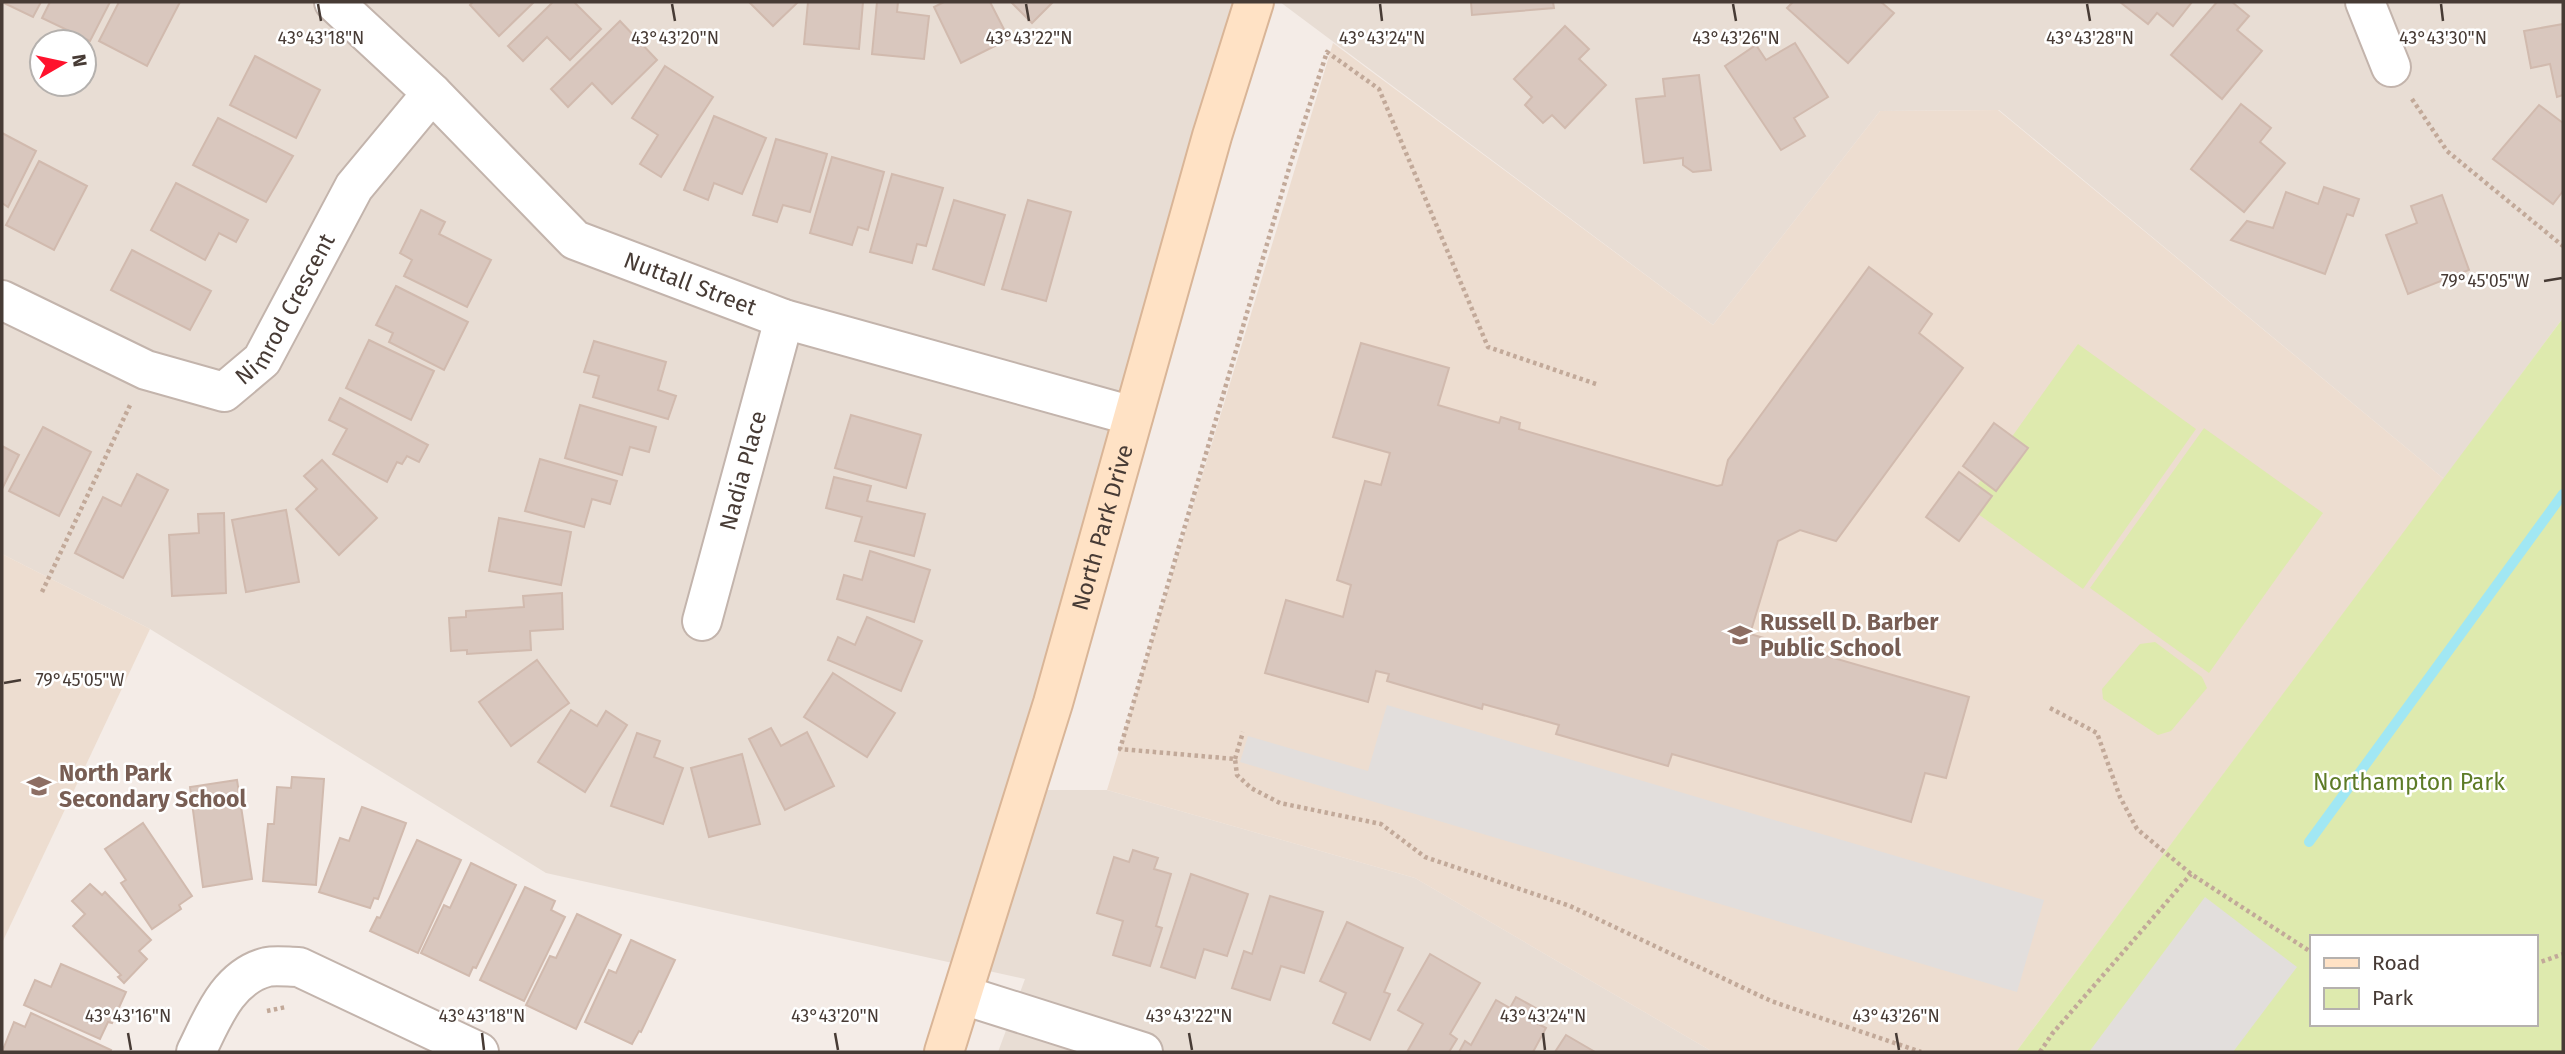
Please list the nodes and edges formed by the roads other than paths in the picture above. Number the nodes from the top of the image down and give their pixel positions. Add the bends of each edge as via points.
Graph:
1 (334, 2) edge
2 (1254, 2) edge
3 (2365, 2) edge
4 (2391, 67) road end
5 (432, 93) junction
6 (2, 300) edge
7 (784, 319) junction
8 (1133, 416) junction
9 (702, 621) dead end
10 (963, 995) junction
11 (196, 1052) edge
12 (479, 1052) edge
13 (944, 1052) edge
14 (1143, 1052) edge

1 - 5 street, Nuttall Street
2 - 8 main road, North Park Drive
3 - 4 street
5 - 6 street, Nimrod Crescent via 354,187 262,360 224,392 146,370
5 - 7 street, Nuttall Street via 575,240
7 - 8 street, Nuttall Street
7 - 9 street, Nadia Place
8 - 10 main road, North Park Drive via 1053,703
10 - 13 main road, North Park Drive
10 - 14 street
11 - 12 street via 220,1004 240,980 267,967 299,967

